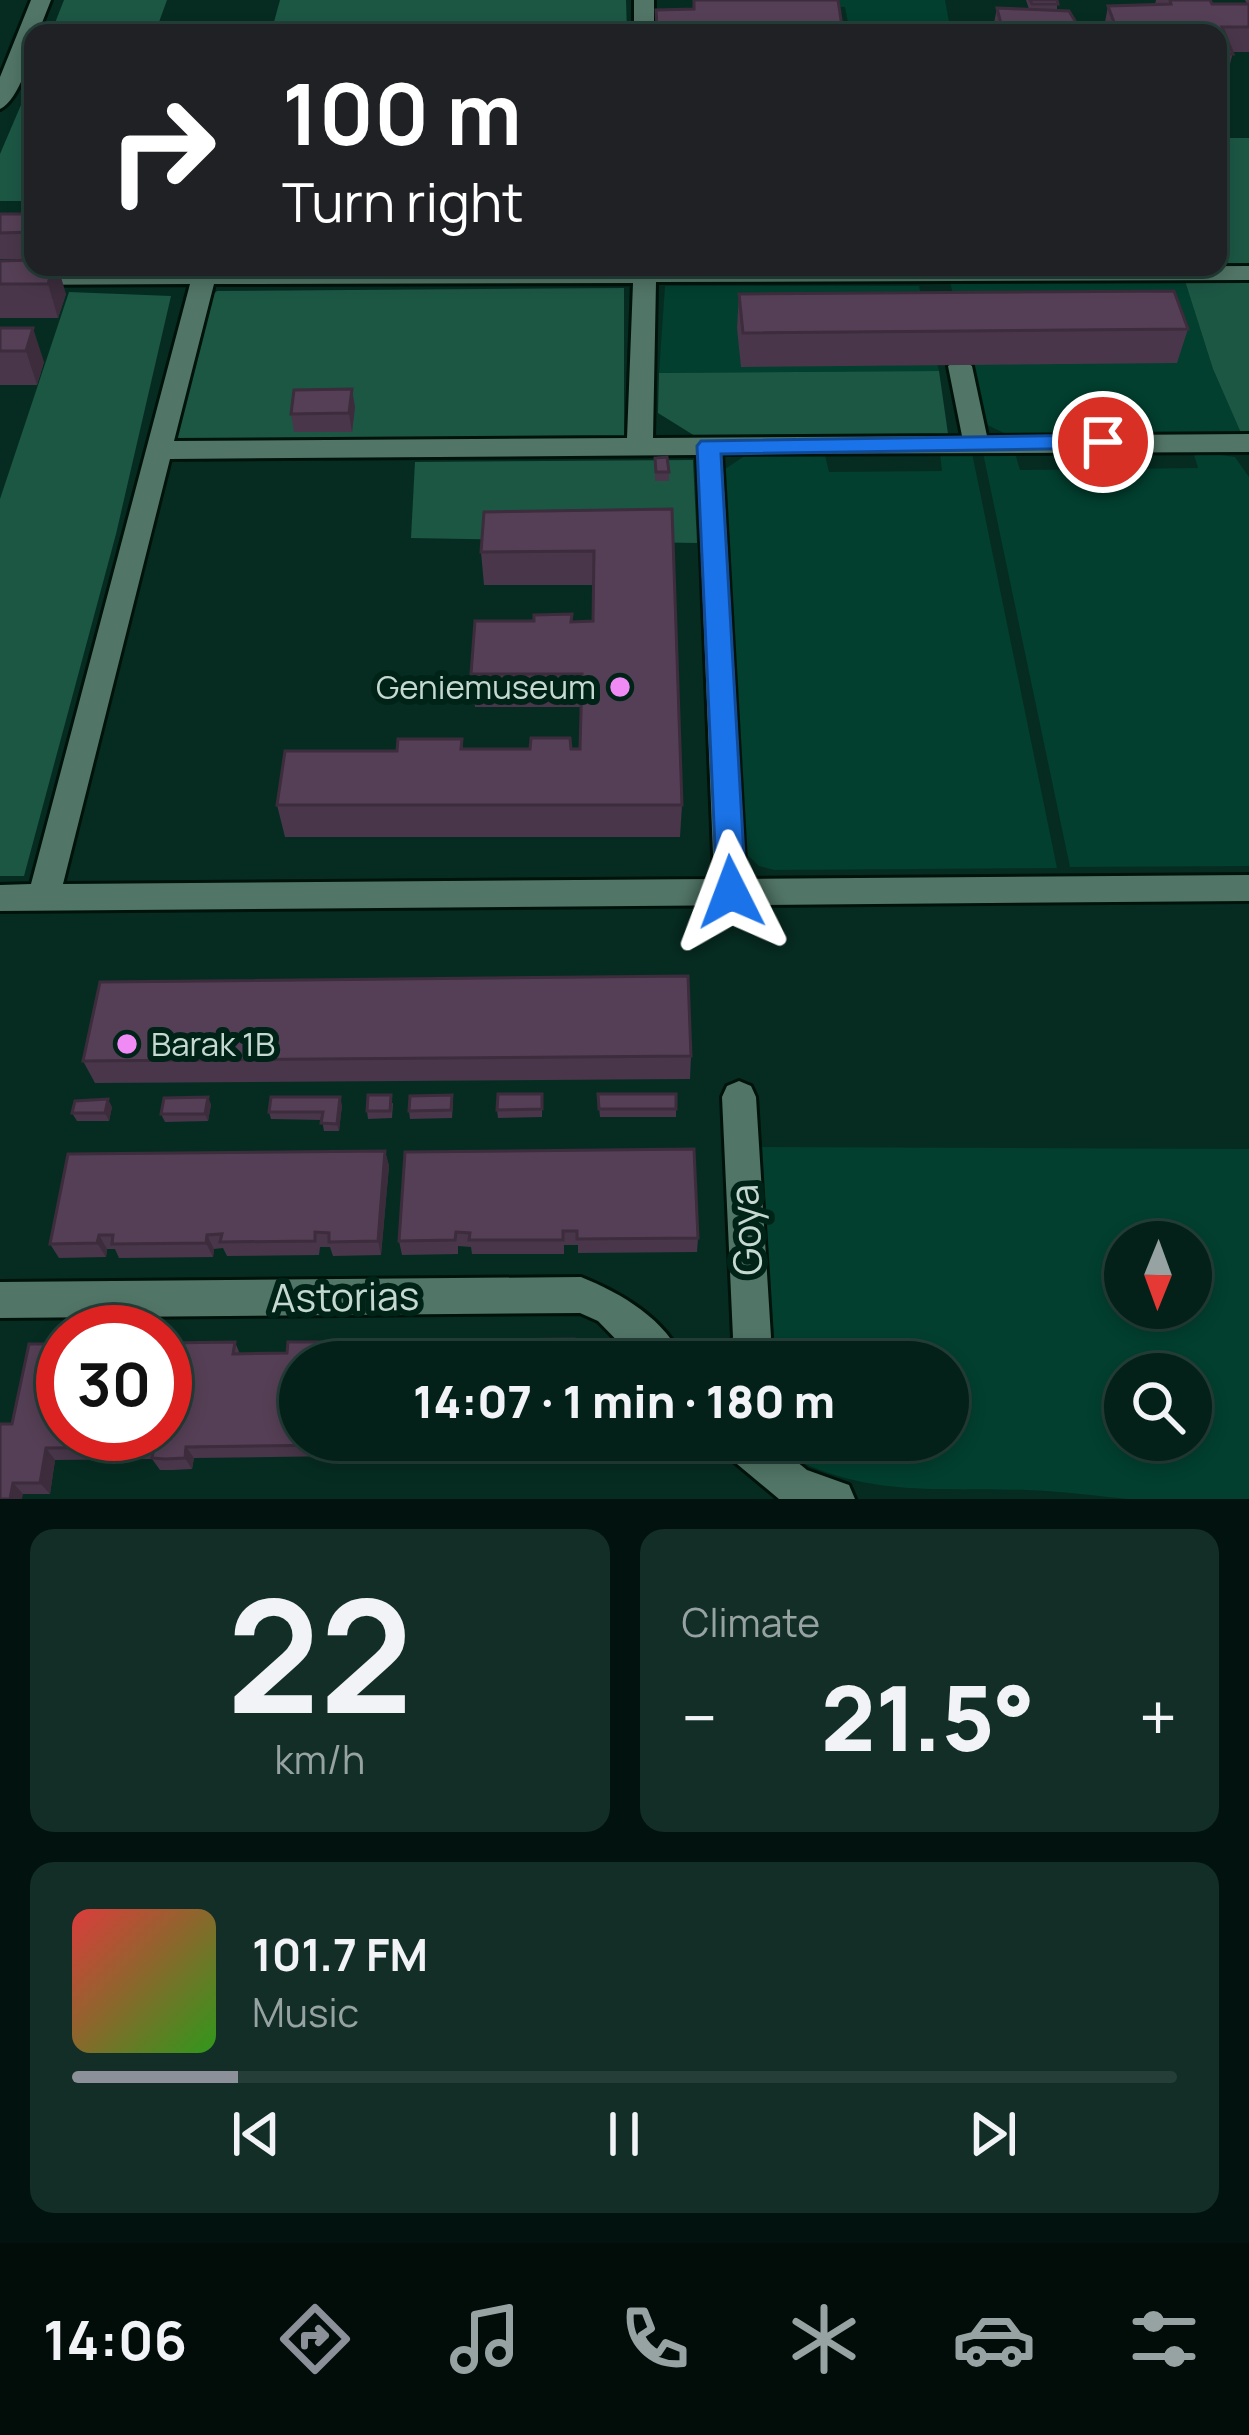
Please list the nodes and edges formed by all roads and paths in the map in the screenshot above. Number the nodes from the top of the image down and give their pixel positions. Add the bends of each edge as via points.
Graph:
1 (24, 43) edge
2 (0, 103) edge
3 (278, 276) edge
4 (645, 276) edge
5 (769, 276) edge
6 (1157, 276) edge
7 (204, 277) junction
8 (0, 278) edge
9 (960, 366) edge
10 (976, 443) junction
11 (1248, 445) edge
12 (640, 446) junction
13 (709, 446) junction
14 (159, 450) junction
15 (1249, 888) edge
16 (731, 892) junction
17 (0, 898) edge
18 (43, 898) junction
19 (739, 1097) dead end
20 (0, 1300) edge
21 (644, 1341) edge
22 (751, 1341) edge
23 (765, 1461) edge
24 (807, 1495) edge

1 - 2 street
3 - 7 street
4 - 12 street
5 - 6 street via 942,283
7 - 8 street
7 - 14 street
9 - 10 street
10 - 11 street
10 - 13 street
12 - 13 street
12 - 14 street
13 - 16 street
14 - 18 street
15 - 16 street
16 - 18 street
17 - 18 street
19 - 22 street, Goya
20 - 21 street, Astorias via 581,1295 611,1308
23 - 24 street

